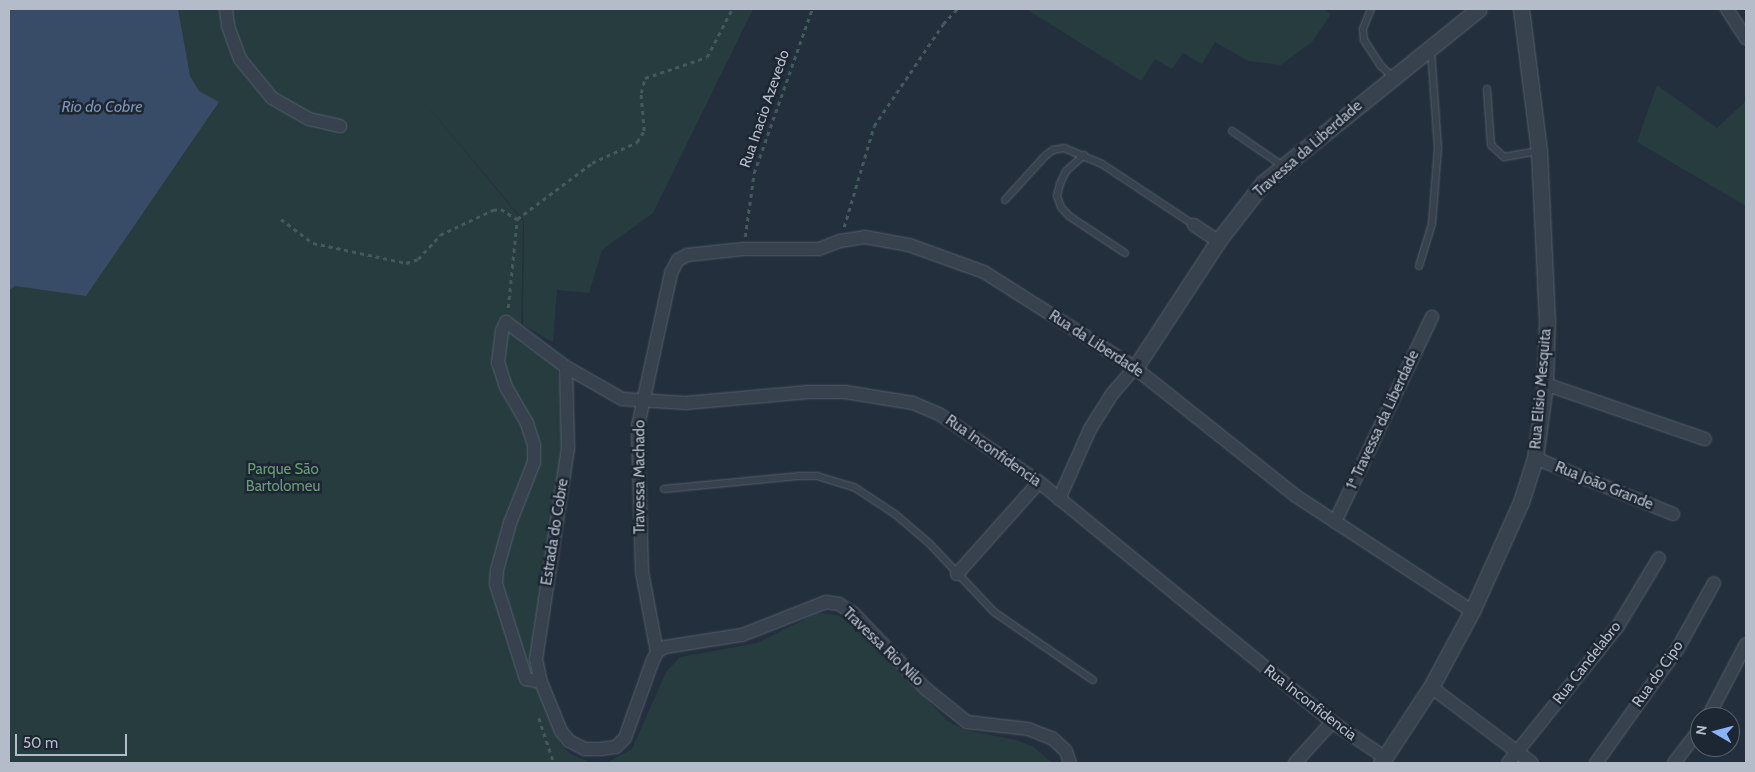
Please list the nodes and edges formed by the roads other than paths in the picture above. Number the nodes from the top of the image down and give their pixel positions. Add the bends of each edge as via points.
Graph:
1 (226, 9) edge
2 (1371, 9) edge
3 (1479, 9) edge
4 (1521, 9) edge
5 (1727, 9) edge
6 (1746, 38) edge
7 (1431, 47) junction
8 (1393, 76) junction
9 (1487, 89) dead end
10 (340, 126) dead end
11 (1232, 131) dead end
12 (1539, 151) junction
13 (1084, 155) junction
14 (1283, 166) junction
15 (1005, 200) dead end
16 (1194, 225) joint
17 (1218, 241) junction
18 (1125, 253) dead end
19 (1419, 266) dead end
20 (671, 273) joint
21 (1432, 317) dead end
22 (566, 366) junction
23 (1135, 368) junction
24 (1545, 384) junction
25 (642, 402) junction
26 (1705, 439) dead end
27 (1534, 458) junction
28 (1039, 482) junction
29 (664, 489) dead end
30 (1059, 500) junction
31 (1673, 514) dead end
32 (1335, 522) junction
33 (1659, 558) dead end
34 (957, 574) junction
35 (1714, 583) dead end
36 (1472, 611) junction
37 (1746, 644) edge
38 (657, 652) junction
39 (1093, 680) dead end
40 (541, 682) junction
41 (1431, 687) junction
42 (1713, 707) edge
43 (1332, 722) junction
44 (1690, 742) edge
45 (1512, 758) edge
46 (1383, 760) edge
47 (1070, 763) edge
48 (1295, 763) edge
49 (1532, 763) edge
50 (1596, 763) edge
51 (1674, 763) edge

1 - 10 street via 228,26 240,59 272,98 309,118
2 - 8 lane via 1364,28 1364,40 1381,66
3 - 7 street, Travessa da Liberdade
4 - 12 street, Rua Elisio Mesquita
5 - 6 street
7 - 8 street, Travessa da Liberdade
7 - 19 lane via 1438,148 1432,224
8 - 14 street, Travessa da Liberdade
9 - 12 lane via 1491,145 1504,157
11 - 14 lane
12 - 24 street, Rua Elisio Mesquita via 1547,321
13 - 15 lane via 1064,148 1053,150
13 - 16 lane via 1126,178
13 - 18 lane via 1066,171 1060,184 1058,196 1061,207 1069,216
14 - 17 street, Travessa da Liberdade via 1250,198
16 - 17 street
17 - 23 street, Travessa da Liberdade
20 - 23 street, Rua da Liberdade via 678,260 687,255 744,248 819,249 840,241 887,239 949,257 984,272
20 - 25 street, Travessa Machado
21 - 32 street, 1ª Travessa da Liberdade
22 - 25 street, Rua Inconfidencia via 606,393
22 - 40 street, Estrada do Cobre via 568,448 536,659
22 - 40 street, Rua Inconfidencia via 506,322 498,363 506,387 528,423 534,445 534,462 510,523 496,570 496,584 526,679
23 - 30 street via 1112,394 1090,429
23 - 32 street, Rua da Liberdade via 1296,496
24 - 26 street
24 - 27 street, Rua Elisio Mesquita
25 - 28 street, Rua Inconfidencia via 686,403 809,392 879,396 913,403 939,414
25 - 38 street, Travessa Machado via 637,452 642,572
27 - 31 street, Rua João Grande
27 - 36 street, Rua Elisio Mesquita via 1521,502
28 - 30 street, Rua Inconfidencia
28 - 34 street
29 - 34 lane via 817,476 854,487 895,514
30 - 43 street, Rua Inconfidencia
32 - 36 street, Rua da Liberdade
33 - 45 street, Rua Candelabro via 1618,626
34 - 39 lane via 994,612
35 - 50 street, Rua do Cipo via 1678,648
36 - 41 street, Rua Elisio Mesquita
37 - 42 street
38 - 40 street via 625,738 616,747 585,749 568,742
38 - 47 street, Travessa Rio Nilo via 680,643 742,635 818,604 839,604 852,613 926,689 967,722 1028,730 1052,738 1066,751
41 - 45 street
41 - 46 street, Rua Elisio Mesquita
43 - 46 street, Rua Inconfidencia
43 - 48 street
44 - 51 street
45 - 49 street

